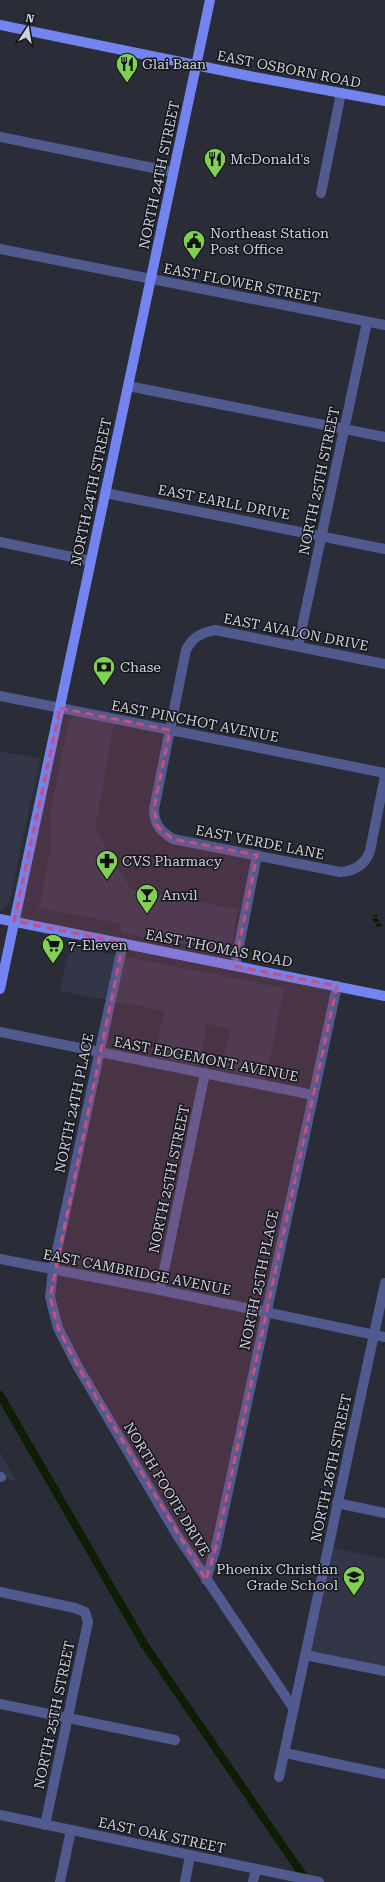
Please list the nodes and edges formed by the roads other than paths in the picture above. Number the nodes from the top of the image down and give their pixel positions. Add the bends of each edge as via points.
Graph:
1 (210, 0) edge
2 (0, 25) edge
3 (196, 65) junction
4 (341, 93) junction
5 (385, 101) edge
6 (0, 137) edge
7 (174, 172) junction
8 (321, 192) dead end
9 (0, 249) edge
10 (151, 279) junction
11 (367, 322) junction
12 (385, 325) edge
13 (128, 386) junction
14 (343, 429) junction
15 (385, 437) edge
16 (105, 494) junction
17 (322, 536) junction
18 (0, 542) edge
19 (385, 549) edge
20 (91, 561) junction
21 (298, 646) junction
22 (385, 664) edge
23 (0, 696) edge
24 (60, 708) junction
25 (170, 730) junction
26 (385, 773) edge
27 (385, 776) edge
28 (257, 855) junction
29 (0, 919) edge
30 (14, 921) junction
31 (123, 943) junction
32 (235, 966) junction
33 (337, 986) junction
34 (0, 989) edge
35 (385, 996) edge
36 (0, 1032) edge
37 (99, 1052) junction
38 (205, 1073) junction
39 (313, 1095) junction
40 (0, 1259) edge
41 (53, 1269) junction
42 (385, 1283) edge
43 (160, 1290) junction
44 (267, 1312) junction
45 (374, 1334) junction
46 (385, 1337) edge
47 (338, 1503) junction
48 (385, 1513) edge
49 (206, 1580) junction
50 (0, 1592) edge
51 (305, 1655) junction
52 (385, 1671) edge
53 (0, 1704) edge
54 (294, 1709) junction
55 (68, 1718) junction
56 (175, 1740) dead end
57 (284, 1753) junction
58 (385, 1774) edge
59 (279, 1777) dead end
60 (0, 1815) edge
61 (45, 1825) junction
62 (71, 1830) junction
63 (190, 1856) junction
64 (256, 1869) junction
65 (60, 1882) edge
66 (185, 1882) edge
67 (253, 1882) edge
68 (319, 1882) edge

1 - 3 main road, NORTH 24TH STREET
2 - 3 main road, EAST OSBORN ROAD
3 - 4 main road, EAST OSBORN ROAD
3 - 7 main road, NORTH 24TH STREET
4 - 5 main road, EAST OSBORN ROAD
4 - 8 street
6 - 7 street
7 - 10 main road, NORTH 24TH STREET
9 - 10 street, EAST FLOWER STREET
10 - 11 street, EAST FLOWER STREET
10 - 13 main road, NORTH 24TH STREET
11 - 12 street, EAST FLOWER STREET
11 - 14 street, NORTH 25TH STREET
13 - 14 street
13 - 16 main road, NORTH 24TH STREET
14 - 15 street
14 - 17 street, NORTH 25TH STREET
16 - 17 street, EAST EARLL DRIVE
16 - 20 main road, NORTH 24TH STREET
17 - 19 street, EAST EARLL DRIVE
17 - 21 street, NORTH 25TH STREET
18 - 20 street
20 - 24 main road, NORTH 24TH STREET
21 - 22 street, EAST AVALON DRIVE
21 - 25 street, EAST AVALON DRIVE via 214,630 201,633 186,650
23 - 24 street, EAST PINCHOT AVENUE
24 - 25 street, EAST PINCHOT AVENUE
24 - 30 main road, NORTH 24TH STREET
25 - 26 street, EAST PINCHOT AVENUE
25 - 28 street, EAST VERDE LANE via 154,809 158,827 172,838
27 - 28 street, EAST VERDE LANE via 370,851 360,866 348,872 340,872
28 - 32 street
29 - 30 main road, EAST THOMAS ROAD
30 - 31 main road, EAST THOMAS ROAD
30 - 34 main road, NORTH 24TH STREET
31 - 32 main road, EAST THOMAS ROAD
31 - 37 street, NORTH 24TH PLACE
32 - 33 main road, EAST THOMAS ROAD
33 - 35 main road, EAST THOMAS ROAD
33 - 39 street, NORTH 25TH PLACE
36 - 37 street, EAST EDGEMONT AVENUE
37 - 38 street, EAST EDGEMONT AVENUE
37 - 41 street, NORTH 24TH PLACE
38 - 39 street, EAST EDGEMONT AVENUE
38 - 43 street, NORTH 25TH STREET
39 - 44 street, NORTH 25TH PLACE
40 - 41 street, EAST CAMBRIDGE AVENUE
41 - 43 street, EAST CAMBRIDGE AVENUE
41 - 49 street, NORTH FOOTE DRIVE via 50,1297 58,1328 78,1367
42 - 45 street, NORTH 26TH STREET
43 - 44 street, EAST CAMBRIDGE AVENUE
44 - 45 street, EAST CAMBRIDGE AVENUE
44 - 49 street, NORTH 25TH PLACE via 216,1547
45 - 46 street, EAST CAMBRIDGE AVENUE
45 - 47 street, NORTH 26TH STREET
47 - 48 street
47 - 51 street, NORTH 26TH STREET
49 - 54 street, NORTH FOOTE DRIVE
50 - 55 street, NORTH 25TH STREET via 85,1612 88,1622
51 - 52 street
51 - 54 street, NORTH 26TH STREET
53 - 55 street
54 - 57 street, NORTH 26TH STREET
55 - 56 street
55 - 61 street, NORTH 25TH STREET
57 - 58 street
57 - 59 street, NORTH 26TH STREET
60 - 61 street, EAST OAK STREET
61 - 62 street, EAST OAK STREET
62 - 63 street, EAST OAK STREET
62 - 65 street
63 - 64 street, EAST OAK STREET
63 - 66 street
64 - 67 street
64 - 68 street, EAST OAK STREET

